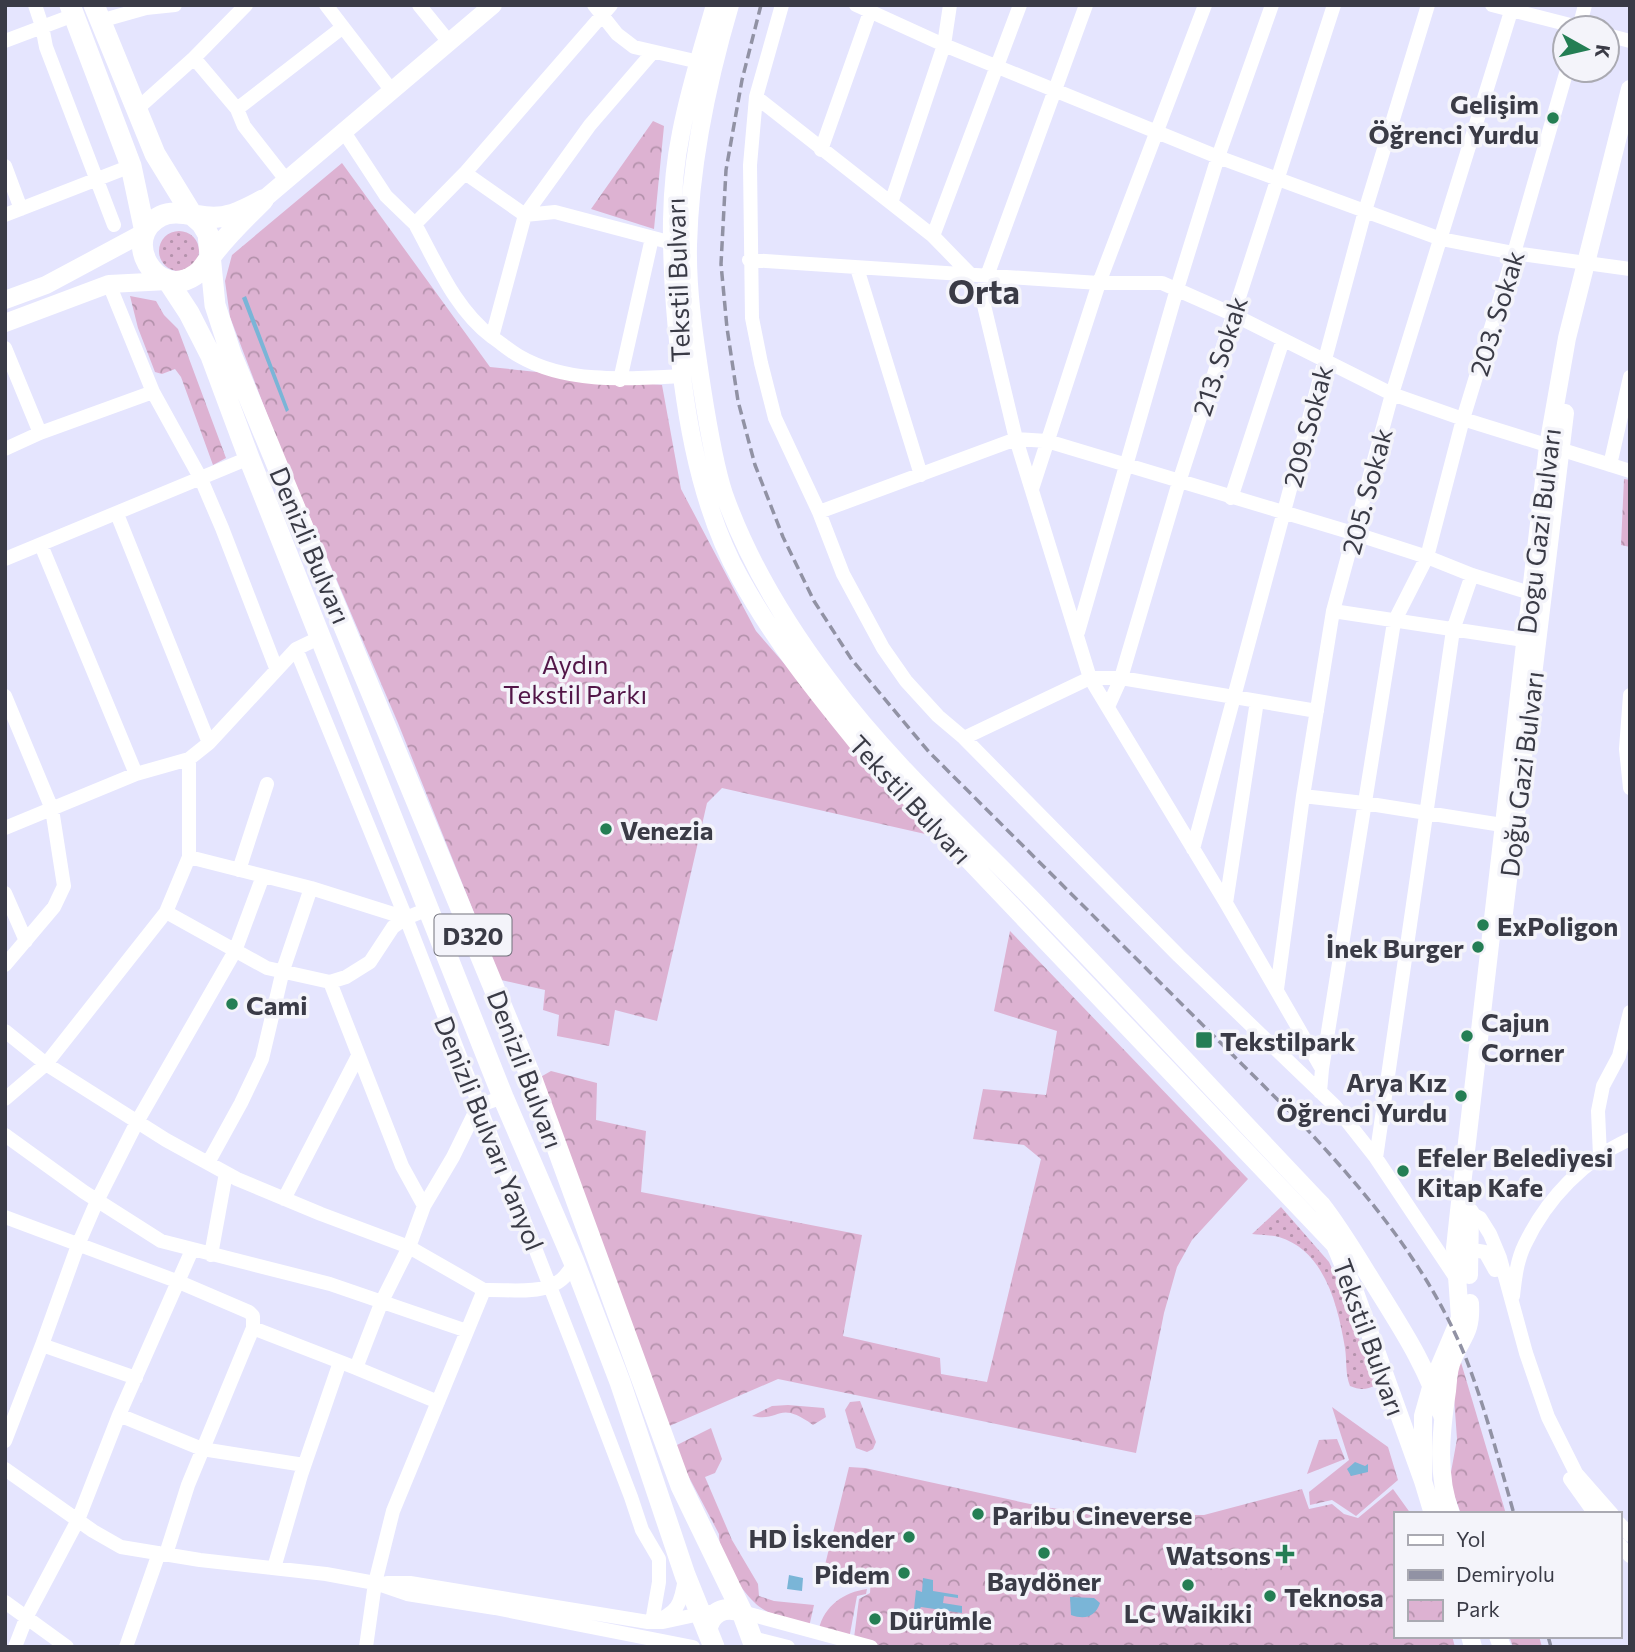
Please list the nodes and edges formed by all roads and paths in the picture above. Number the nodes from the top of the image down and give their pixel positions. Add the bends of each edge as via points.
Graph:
1 (35, 5) edge
2 (175, 5) edge
3 (246, 5) edge
4 (326, 5) edge
5 (419, 5) edge
6 (715, 5) edge
7 (730, 5) edge
8 (782, 5) edge
9 (856, 5) edge
10 (950, 5) edge
11 (1020, 5) edge
12 (1087, 5) edge
13 (1205, 5) edge
14 (1272, 5) edge
15 (1334, 5) edge
16 (1428, 5) edge
17 (1492, 5) edge
18 (159, 6) edge
19 (486, 8) edge
20 (1512, 8) edge
21 (603, 9) edge
22 (72, 10) edge
23 (870, 12) junction
24 (97, 13) edge
25 (1551, 19) edge
26 (43, 26) junction
27 (343, 27) junction
28 (5, 41) edge
29 (449, 42) junction
30 (944, 45) junction
31 (653, 52) junction
32 (194, 58) junction
33 (699, 62) junction
34 (998, 67) junction
35 (1563, 84) edge
36 (1630, 89) edge
37 (1055, 90) junction
38 (392, 91) junction
39 (756, 97) junction
40 (137, 109) junction
41 (237, 109) junction
42 (1157, 131) junction
43 (344, 132) junction
44 (1630, 133) edge
45 (821, 150) junction
46 (1218, 157) junction
47 (5, 166) edge
48 (131, 166) junction
49 (464, 173) junction
50 (98, 179) junction
51 (1276, 179) junction
52 (287, 181) junction
53 (263, 200) junction
54 (891, 203) junction
55 (21, 209) junction
56 (1365, 211) junction
57 (5, 215) edge
58 (525, 215) junction
59 (193, 216) junction
60 (415, 224) junction
61 (114, 225) dead end
62 (145, 232) junction
63 (933, 236) junction
64 (652, 238) junction
65 (1441, 239) junction
66 (679, 245) junction
67 (1514, 253) junction
68 (209, 257) junction
69 (749, 260) junction
70 (1590, 263) junction
71 (857, 268) junction
72 (1630, 269) edge
73 (969, 273) junction
74 (987, 276) junction
75 (167, 281) junction
76 (1099, 283) junction
77 (109, 284) junction
78 (1177, 289) junction
79 (5, 300) edge
80 (1232, 314) junction
81 (5, 323) edge
82 (492, 337) junction
83 (1283, 340) junction
84 (5, 348) edge
85 (1324, 361) junction
86 (681, 376) junction
87 (1630, 377) edge
88 (620, 380) junction
89 (153, 391) junction
90 (1392, 394) junction
91 (1463, 419) junction
92 (40, 433) junction
93 (1016, 439) junction
94 (1047, 441) junction
95 (1554, 448) junction
96 (5, 449) edge
97 (249, 458) junction
98 (1125, 465) junction
99 (1610, 465) junction
100 (1630, 471) edge
101 (921, 475) junction
102 (201, 478) junction
103 (1179, 482) junction
104 (1032, 489) junction
105 (1231, 498) junction
106 (818, 512) junction
107 (1284, 513) junction
108 (117, 514) junction
109 (1356, 534) junction
110 (41, 545) junction
111 (1427, 557) junction
112 (5, 559) edge
113 (1472, 575) junction
114 (1530, 593) junction
115 (1333, 611) junction
116 (1394, 622) junction
117 (1453, 630) junction
118 (1078, 634) junction
119 (1529, 635) junction
120 (321, 637) junction
121 (296, 649) junction
122 (276, 668) junction
123 (1090, 678) junction
124 (1121, 678) junction
125 (1630, 695) edge
126 (5, 696) edge
127 (1235, 696) junction
128 (1257, 701) junction
129 (1108, 707) junction
130 (1317, 711) junction
131 (964, 738) junction
132 (209, 743) junction
133 (189, 759) junction
134 (136, 774) junction
135 (267, 784) dead end
136 (1630, 788) edge
137 (1303, 796) junction
138 (1364, 803) junction
139 (52, 809) junction
140 (1425, 813) junction
141 (1509, 826) junction
142 (5, 828) edge
143 (1194, 849) junction
144 (189, 857) junction
145 (239, 870) junction
146 (263, 876) junction
147 (311, 888) junction
148 (5, 893) edge
149 (1226, 903) junction
150 (428, 909) junction
151 (166, 912) junction
152 (406, 918) junction
153 (26, 941) junction
154 (235, 951) junction
155 (5, 965) edge
156 (283, 970) junction
157 (330, 982) junction
158 (1277, 989) junction
159 (1630, 1012) edge
160 (5, 1031) edge
161 (358, 1056) junction
162 (46, 1064) junction
163 (1322, 1069) junction
164 (1320, 1092) junction
165 (503, 1097) junction
166 (5, 1099) edge
167 (478, 1106) junction
168 (137, 1122) junction
169 (5, 1135) edge
170 (1630, 1139) edge
171 (1600, 1156) junction
172 (1376, 1158) junction
173 (208, 1163) junction
174 (226, 1173) junction
175 (284, 1199) junction
176 (97, 1201) junction
177 (424, 1206) junction
178 (1470, 1213) junction
179 (5, 1217) edge
180 (78, 1245) junction
181 (409, 1247) junction
182 (1462, 1248) junction
183 (192, 1250) junction
184 (211, 1255) junction
185 (574, 1262) junction
186 (179, 1282) junction
187 (1459, 1283) junction
188 (1375, 1285) junction
189 (551, 1288) junction
190 (484, 1290) junction
191 (1356, 1295) junction
192 (382, 1301) junction
193 (1512, 1304) junction
194 (253, 1328) junction
195 (467, 1331) junction
196 (42, 1345) junction
197 (1413, 1346) junction
198 (1445, 1353) junction
199 (340, 1362) junction
200 (356, 1368) junction
201 (136, 1378) junction
202 (1432, 1384) junction
203 (438, 1402) junction
204 (119, 1415) junction
205 (1443, 1418) junction
206 (5, 1441) edge
207 (202, 1449) junction
208 (304, 1465) junction
209 (5, 1469) edge
210 (1423, 1481) junction
211 (1432, 1512) edge
212 (1450, 1512) edge
213 (1594, 1512) edge
214 (1610, 1512) edge
215 (78, 1520) junction
216 (163, 1554) junction
217 (274, 1568) junction
218 (685, 1575) junction
219 (375, 1583) junction
220 (5, 1602) edge
221 (733, 1611) junction
222 (27, 1616) junction
223 (652, 1622) junction
224 (704, 1635) edge
225 (13, 1638) edge
226 (751, 1644) edge
227 (67, 1647) edge
228 (126, 1647) edge
229 (366, 1647) edge
230 (788, 1647) edge
231 (871, 1647) edge

1 - 26 street
2 - 18 street
3 - 32 street
4 - 27 street
5 - 29 street
6 - 33 main road, Tekstil Bulvarı
7 - 66 main road, Tekstil Bulvarı
8 - 39 street
9 - 23 street
10 - 30 street
11 - 34 street
12 - 37 street
13 - 42 street
14 - 46 street
15 - 51 street, 213. Sokak
16 - 56 street, 209.Sokak
17 - 20 street
18 - 24 street
19 - 29 main road
20 - 25 street
20 - 65 street, 205. Sokak
21 - 31 street via 617,34 634,47
21 - 49 street
22 - 26 street
22 - 48 highway
23 - 30 street
23 - 45 street
24 - 40 highway
26 - 28 street
26 - 50 street via 46,47
27 - 38 street
27 - 41 street
29 - 38 main road
30 - 34 street
30 - 54 street
31 - 33 street
31 - 58 street via 590,125
32 - 40 street
32 - 41 street
33 - 66 main road, Tekstil Bulvarı via 680,134 670,216
34 - 37 street
34 - 63 street
35 - 67 street, 203. Sokak
36 - 70 main road
37 - 42 street
37 - 74 street
38 - 43 main road
39 - 45 street
39 - 69 street
40 - 59 highway via 155,154
41 - 52 street via 244,126
42 - 46 street
42 - 76 street
43 - 52 main road
43 - 60 street via 386,196
44 - 70 main road, Doğu Gazi Bulvarı
45 - 54 street
46 - 51 street
46 - 78 street
47 - 55 street
48 - 50 street
48 - 62 highway
49 - 58 street
49 - 60 street
50 - 55 street
50 - 61 street
51 - 56 street
51 - 80 street, 213. Sokak
52 - 53 main road
53 - 59 highway via 222,217
53 - 68 highway
54 - 63 street
55 - 57 street
56 - 65 street
56 - 85 street, 209.Sokak
58 - 64 street via 555,212
58 - 82 street
59 - 62 highway via 171,213
59 - 68 highway via 208,234
60 - 82 street via 450,288 476,324
62 - 75 highway via 145,261
62 - 79 main road via 46,285
63 - 73 street
64 - 66 street
64 - 88 street
65 - 67 street
65 - 90 street, 205. Sokak
66 - 86 main road, Tekstil Bulvarı
66 - 188 main road, Tekstil Bulvarı via 723,491 752,560 784,617 830,683 903,768 1322,1205
67 - 70 street
67 - 91 street, 203. Sokak
68 - 75 highway via 197,274
68 - 221 highway, Denizli Bulvarı / D320 via 215,305 231,354 533,1082 681,1486
69 - 71 street
69 - 106 street via 752,318 775,418
70 - 72 street
70 - 95 main road, Doğu Gazi Bulvarı
71 - 73 street
71 - 101 street
73 - 74 street
74 - 76 street
74 - 93 street via 982,297
75 - 77 main road
75 - 97 highway, Denizli Bulvarı / D320 via 211,356
76 - 78 street via 1162,283
76 - 94 street
77 - 81 main road
77 - 89 street
78 - 80 street
78 - 98 street
80 - 83 street
80 - 103 street, 213. Sokak
82 - 88 street via 520,357 557,371
83 - 85 street
83 - 105 street
84 - 92 street
85 - 90 street
85 - 107 street, 209.Sokak
86 - 88 street
86 - 191 main road, Tekstil Bulvarı via 707,501 739,577 794,665 860,746 1314,1221 1335,1245
87 - 99 street
89 - 92 street
89 - 102 street
90 - 91 street
90 - 109 street, 205. Sokak
91 - 95 street
91 - 111 street, 203. Sokak
92 - 96 street
93 - 94 street
93 - 101 street
93 - 104 street
94 - 98 street
94 - 104 street
95 - 99 street
95 - 114 main road, Dogu Gazi Bulvarı
95 - 119 main road, Doğu Gazi Bulvarı
97 - 102 street
97 - 120 highway, Denizli Bulvarı / D320
98 - 103 street
98 - 118 street
99 - 100 street
101 - 106 street
102 - 108 street
102 - 122 street
103 - 105 street
103 - 124 street, 213. Sokak
104 - 118 street
105 - 107 street
106 - 131 street via 843,574 883,648 906,681
107 - 109 street
107 - 127 street, 209.Sokak
108 - 110 street
108 - 132 street
109 - 111 street
109 - 115 street, 205. Sokak
110 - 112 street
110 - 134 street
111 - 113 street
111 - 116 street, 203. Sokak
113 - 114 street
113 - 117 street
114 - 119 main road, Dogu Gazi Bulvarı
115 - 116 street
115 - 130 street, 205. Sokak
116 - 117 street
116 - 138 street, 203. Sokak
117 - 119 street
117 - 140 street
118 - 123 street
119 - 141 main road, Doğu Gazi Bulvarı
120 - 121 street
120 - 150 highway, Denizli Bulvarı / D320
121 - 122 street
121 - 152 street, Denizli Bulvarı Yanyol
122 - 132 street
123 - 124 street
123 - 129 street
123 - 131 street
124 - 127 street
124 - 129 street, 213. Sokak
125 - 136 street via 1626,749
126 - 139 street
127 - 128 street
127 - 143 street, 209.Sokak
128 - 130 street
128 - 149 street
129 - 143 street
130 - 137 street, 205. Sokak
131 - 164 street
132 - 133 street
133 - 134 street
133 - 144 street
134 - 139 street
135 - 145 street
137 - 138 street
137 - 158 street, 205. Sokak
138 - 140 street
138 - 163 street, 203. Sokak
139 - 142 street
139 - 153 street via 64,886 54,907
140 - 141 street
140 - 172 street
141 - 178 main road, Doğu Gazi Bulvarı
141 - 182 main road
143 - 149 street
144 - 145 street
144 - 151 street
145 - 146 street
146 - 147 street
146 - 154 street
147 - 152 street
147 - 156 street
148 - 153 street
149 - 158 street
150 - 152 street
150 - 165 highway, Denizli Bulvarı / D320
151 - 154 street
151 - 162 street
152 - 157 street via 393,927 370,962
152 - 167 street, Denizli Bulvarı Yanyol
153 - 155 street
154 - 156 street via 267,968
154 - 168 street
156 - 157 street
156 - 173 street via 262,1059
157 - 161 street
158 - 163 street
159 - 171 street via 1619,1056 1602,1086
160 - 162 street
161 - 175 street
161 - 177 street via 402,1166
162 - 166 street
162 - 168 street
163 - 164 street, 203. Sokak
164 - 172 street
165 - 167 street
165 - 185 highway, Denizli Bulvarı / D320
167 - 177 street
167 - 189 street, Denizli Bulvarı Yanyol
168 - 173 street
168 - 176 street
169 - 176 street
170 - 171 street
171 - 193 street via 1575,1174 1525,1244
172 - 187 street
173 - 174 street
174 - 175 street
174 - 184 street
175 - 181 street
176 - 180 street
176 - 183 street via 161,1241
177 - 181 street
178 - 182 main road, Doğu Gazi Bulvarı
178 - 193 street via 1480,1218 1490,1234
179 - 180 street
180 - 186 street
180 - 196 street
181 - 190 street
181 - 192 street
182 - 187 main road
182 - 205 main road, Doğu Gazi Bulvarı via 1471,1317 1450,1366
182 - 213 street via 1485,1252 1493,1264 1516,1356 1535,1407 1567,1475
183 - 184 street
183 - 186 street
184 - 192 street
185 - 189 street via 569,1276
185 - 218 highway, Denizli Bulvarı / D320
186 - 194 street via 249,1312
186 - 201 street
187 - 198 main road via 1460,1318
188 - 191 main road via 1365,1286
188 - 197 main road, Tekstil Bulvarı
189 - 190 street
189 - 223 street, Denizli Bulvarı Yanyol via 642,1530 659,1559
190 - 195 street
191 - 210 main road, Tekstil Bulvarı
192 - 195 street
192 - 200 street
193 - 214 street via 1548,1417 1576,1473
194 - 199 street
194 - 207 street
195 - 203 street
196 - 201 street
196 - 206 street
197 - 198 main road via 1427,1354
197 - 202 main road, Tekstil Bulvarı
198 - 202 main road
199 - 200 street
199 - 208 street
200 - 203 street
201 - 204 street
202 - 205 main road, Tekstil Bulvarı
202 - 210 main road via 1423,1416
203 - 219 street via 393,1511
204 - 207 street
204 - 215 street
205 - 212 main road, Doğu Gazi Bulvarı via 1441,1466
207 - 208 street
207 - 216 street
208 - 217 street
209 - 215 street
210 - 211 main road
215 - 216 street via 121,1547
215 - 222 street
216 - 217 street
216 - 228 street
217 - 219 street
218 - 223 street via 675,1611
218 - 224 highway, Denizli Bulvarı / D320
219 - 223 street via 410,1583
219 - 224 street via 407,1594 495,1608
219 - 229 street
220 - 222 street
221 - 224 highway via 712,1617
221 - 226 highway, Denizli Bulvarı / D320
221 - 231 street
222 - 225 street
222 - 227 street
223 - 224 street
226 - 230 street

